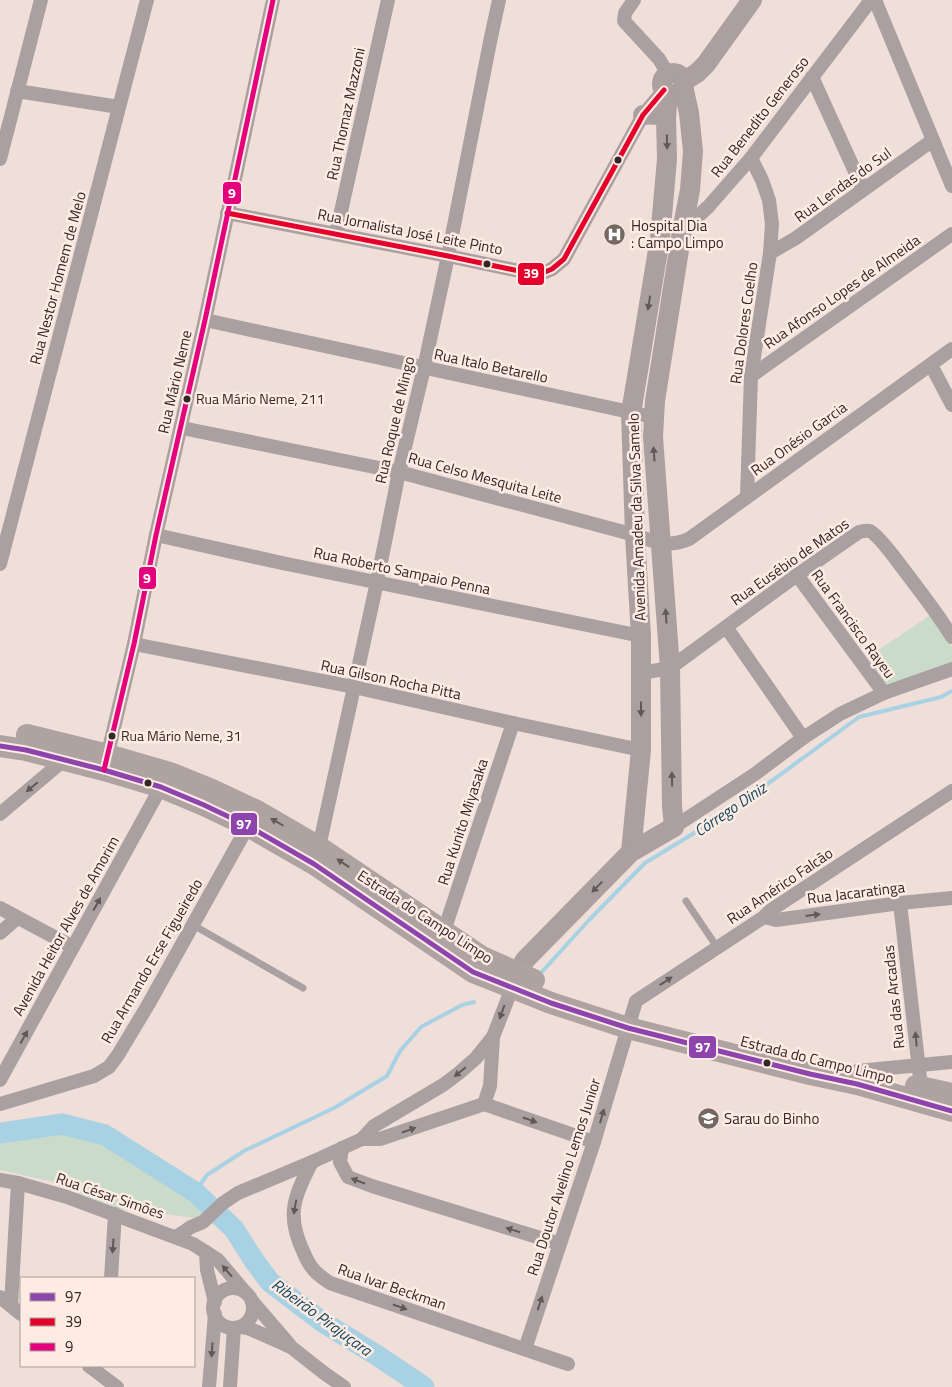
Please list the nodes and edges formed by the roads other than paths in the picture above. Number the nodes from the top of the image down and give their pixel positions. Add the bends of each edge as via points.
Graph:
1 (41, 0) edge
2 (146, 0) edge
3 (272, 0) edge
4 (388, 0) edge
5 (500, 0) edge
6 (634, 0) edge
7 (752, 0) edge
8 (871, 0) edge
9 (875, 0) edge
10 (812, 77) junction
11 (674, 85) junction
12 (17, 92) junction
13 (119, 107) junction
14 (643, 115) junction
15 (666, 118) junction
16 (933, 140) junction
17 (751, 158) junction
18 (0, 159) edge
19 (952, 186) edge
20 (863, 189) junction
21 (227, 213) junction
22 (682, 230) junction
23 (336, 234) junction
24 (952, 234) edge
25 (660, 238) junction
26 (770, 253) junction
27 (448, 256) junction
28 (205, 320) junction
29 (952, 349) edge
30 (931, 365) junction
31 (424, 368) junction
32 (750, 376) junction
33 (952, 405) edge
34 (631, 413) junction
35 (654, 417) junction
36 (182, 428) junction
37 (399, 472) junction
38 (747, 497) junction
39 (635, 535) junction
40 (156, 536) junction
41 (661, 544) junction
42 (0, 564) edge
43 (797, 575) junction
44 (377, 582) junction
45 (726, 627) junction
46 (641, 636) junction
47 (952, 637) edge
48 (134, 644) junction
49 (670, 668) junction
50 (952, 669) edge
51 (642, 673) junction
52 (354, 687) junction
53 (884, 693) junction
54 (513, 723) junction
55 (0, 730) edge
56 (803, 738) junction
57 (0, 746) edge
58 (642, 750) junction
59 (64, 760) junction
60 (106, 762) junction
61 (161, 787) junction
62 (952, 791) edge
63 (0, 814) edge
64 (248, 826) junction
65 (674, 827) junction
66 (319, 847) junction
67 (631, 852) junction
68 (952, 898) edge
69 (686, 901) dead end
70 (900, 903) junction
71 (0, 908) edge
72 (764, 917) junction
73 (17, 918) junction
74 (192, 925) junction
75 (444, 932) junction
76 (0, 933) edge
77 (73, 947) junction
78 (717, 947) junction
79 (514, 981) junction
80 (303, 988) dead end
81 (630, 1021) junction
82 (493, 1037) junction
83 (952, 1062) edge
84 (918, 1065) junction
85 (857, 1071) junction
86 (0, 1080) edge
87 (0, 1084) edge
88 (921, 1088) junction
89 (952, 1094) edge
90 (2, 1104) edge
91 (484, 1104) junction
92 (952, 1111) edge
93 (362, 1139) junction
94 (594, 1142) junction
95 (342, 1148) junction
96 (312, 1162) junction
97 (0, 1180) edge
98 (18, 1184) junction
99 (115, 1214) junction
100 (204, 1221) junction
101 (176, 1237) junction
102 (192, 1244) junction
103 (560, 1244) junction
104 (206, 1252) junction
105 (111, 1277) edge
106 (248, 1297) junction
107 (11, 1305) edge
108 (215, 1308) junction
109 (237, 1327) junction
110 (291, 1346) junction
111 (525, 1350) junction
112 (568, 1364) dead end
113 (92, 1367) edge
114 (105, 1372) edge
115 (324, 1380) edge
116 (116, 1387) edge
117 (209, 1387) edge
118 (230, 1387) edge
119 (344, 1387) edge

1 - 12 street
2 - 13 street, Rua Nestor Homem de Melo
3 - 21 street, Rua Mário Neme
4 - 23 street, Rua Thomaz Mazzoni
5 - 27 street, Rua Roque de Mingo
6 - 11 street, Avenida Amadeu da Silva Samelo via 625,13 626,24 659,59
7 - 11 street via 706,64 697,73
8 - 10 street, Rua Benedito Generoso
9 - 16 street
10 - 17 street, Rua Benedito Generoso
10 - 20 street
11 - 14 street, Rua Jornalista José Leite Pinto
11 - 15 street, Avenida Amadeu da Silva Samelo
11 - 22 street, Avenida Amadeu da Silva Samelo via 689,113 693,151
12 - 13 street
12 - 18 street
13 - 42 street, Rua Nestor Homem de Melo
14 - 15 street
14 - 27 street, Rua Jornalista José Leite Pinto via 564,259 552,269 538,275
15 -> 25 street, Avenida Amadeu da Silva Samelo via 667,159
16 - 19 street
16 - 20 street, Rua Lendas do Sul
17 - 22 street, Rua Benedito Generoso via 708,207
17 - 26 street, Rua Dolores Coelho via 769,200 772,224
20 - 26 street, Rua Lendas do Sul
21 - 23 street, Rua Jornalista José Leite Pinto
21 - 28 street, Rua Mário Neme
22 - 25 street, Rua Benedito Generoso
22 - 35 street, Avenida Amadeu da Silva Samelo
23 - 27 street, Rua Jornalista José Leite Pinto
24 - 32 street, Rua Afonso Lopes de Almeida
25 -> 34 street, Avenida Amadeu da Silva Samelo
26 - 32 street, Rua Dolores Coelho
27 - 31 street, Rua Roque de Mingo
28 - 31 street, Rua Italo Betarello
28 - 36 street, Rua Mário Neme
29 - 30 street, Rua Onésio Garcia
30 - 33 street
30 - 38 street, Rua Onésio Garcia
31 - 34 street, Rua Italo Betarello
31 - 37 street, Rua Roque de Mingo
32 - 38 street, Rua Dolores Coelho
34 - 35 street, Rua Italo Betarello
34 - 39 street, Avenida Amadeu da Silva Samelo
41 -> 35 street, Avenida Amadeu da Silva Samelo
36 - 37 street, Rua Celso Mesquita Leite
36 - 40 street, Rua Mário Neme
37 - 39 street, Rua Celso Mesquita Leite
37 - 44 street, Rua Roque de Mingo
38 - 41 street, Rua Onésio Garcia via 689,539
39 - 41 street, Rua Celso Mesquita Leite
39 - 46 street, Avenida Amadeu da Silva Samelo
40 - 44 street, Rua Roberto Sampaio Penna
40 - 48 street, Rua Mário Neme
49 -> 41 street, Avenida Amadeu da Silva Samelo
43 - 45 street, Rua Eusébio de Matos
43 - 47 street, Rua Eusébio de Matos via 859,532 868,530 888,549
43 - 53 street, Rua Francisco Rayeu
44 - 46 street, Rua Roberto Sampaio Penna
44 - 52 street, Rua Roque de Mingo
45 - 49 street, Rua Eusébio de Matos
45 - 56 street
46 - 51 street, Avenida Amadeu da Silva Samelo
48 - 52 street, Rua Gilson Rocha Pitta
48 - 60 street, Rua Mário Neme
49 - 51 street
65 -> 49 street, Avenida Amadeu da Silva Samelo
50 - 53 street
51 -> 58 street, Avenida Amadeu da Silva Samelo
52 - 54 street, Rua Gilson Rocha Pitta
52 - 66 street, Rua Roque de Mingo
53 - 56 street via 840,714
54 - 58 street, Rua Gilson Rocha Pitta
54 - 75 street, Rua Kunito Miyasaka
55 - 60 main road, Estrada do Campo Limpo via 32,736
56 - 65 street
57 - 59 main road, Estrada do Campo Limpo
58 - 67 street, Avenida Amadeu da Silva Samelo
59 - 60 main road, Estrada do Campo Limpo
59 -> 63 street
60 - 61 main road, Estrada do Campo Limpo
66 -> 60 main road, Estrada do Campo Limpo via 257,811 170,773
61 - 64 main road, Estrada do Campo Limpo
77 -> 61 street, Avenida Heitor Alves de Amorim
62 - 72 street, Rua Américo Falcão
64 - 74 street, Rua Armando Erse Figueiredo
64 - 79 main road, Estrada do Campo Limpo via 314,864 473,972
65 - 67 street
75 -> 66 main road, Estrada do Campo Limpo
67 -> 79 street via 524,960
68 - 70 street, Rua Jacaratinga
69 - 78 lane
72 -> 70 street, Rua Jacaratinga via 776,920
84 -> 70 street, Rua das Arcadas
71 - 73 street
72 - 78 street, Rua Américo Falcão
73 - 76 street
73 - 77 street
74 - 80 lane
74 - 90 street, Rua Armando Erse Figueiredo via 109,1067 94,1076
75 - 79 main road, Estrada do Campo Limpo
86 -> 77 street, Avenida Heitor Alves de Amorim
81 -> 78 street, Rua Américo Falcão via 636,1001
79 - 81 main road, Estrada do Campo Limpo via 600,1004
79 -> 82 street
81 - 85 main road, Estrada do Campo Limpo
81 - 92 main road, Estrada do Campo Limpo via 810,1074
94 -> 81 street, Rua Doutor Avelino Lemos Junior
82 - 91 street via 490,1086
82 -> 93 street via 459,1073 374,1126
83 - 84 street
84 - 85 street
84 - 88 street, Rua das Arcadas
85 - 88 main road, Estrada do Campo Limpo
87 - 90 street
88 - 89 main road, Estrada do Campo Limpo
93 -> 91 street via 380,1139
91 -> 94 street
93 - 95 street
94 - 103 street, Rua Doutor Avelino Lemos Junior
95 - 96 street
103 -> 95 street via 348,1177 340,1162
96 - 100 street via 238,1193
96 -> 111 street, Rua Ivar Beckman via 299,1189 293,1221 308,1263 317,1275 330,1283
97 - 98 street, Rua César Simões
98 - 99 street, Rua César Simões
98 - 107 street
99 - 101 street, Rua César Simões
99 -> 105 street
100 - 101 street
100 - 102 street
101 - 102 street, Rua César Simões
102 - 104 street, Rua César Simões
111 -> 103 street, Rua Doutor Avelino Lemos Junior
106 -> 104 street, Rua César Simões via 218,1260
104 - 108 street
106 - 108 street via 240,1289 228,1289 218,1296
106 - 109 street via 253,1307 250,1319
106 - 110 street, Rua César Simões
108 - 109 street via 217,1320 227,1327
108 -> 117 street
109 - 110 street via 248,1328
109 - 118 street
110 - 115 street
111 - 112 street, Rua Ivar Beckman
113 - 114 street
114 - 116 street
115 - 119 street

